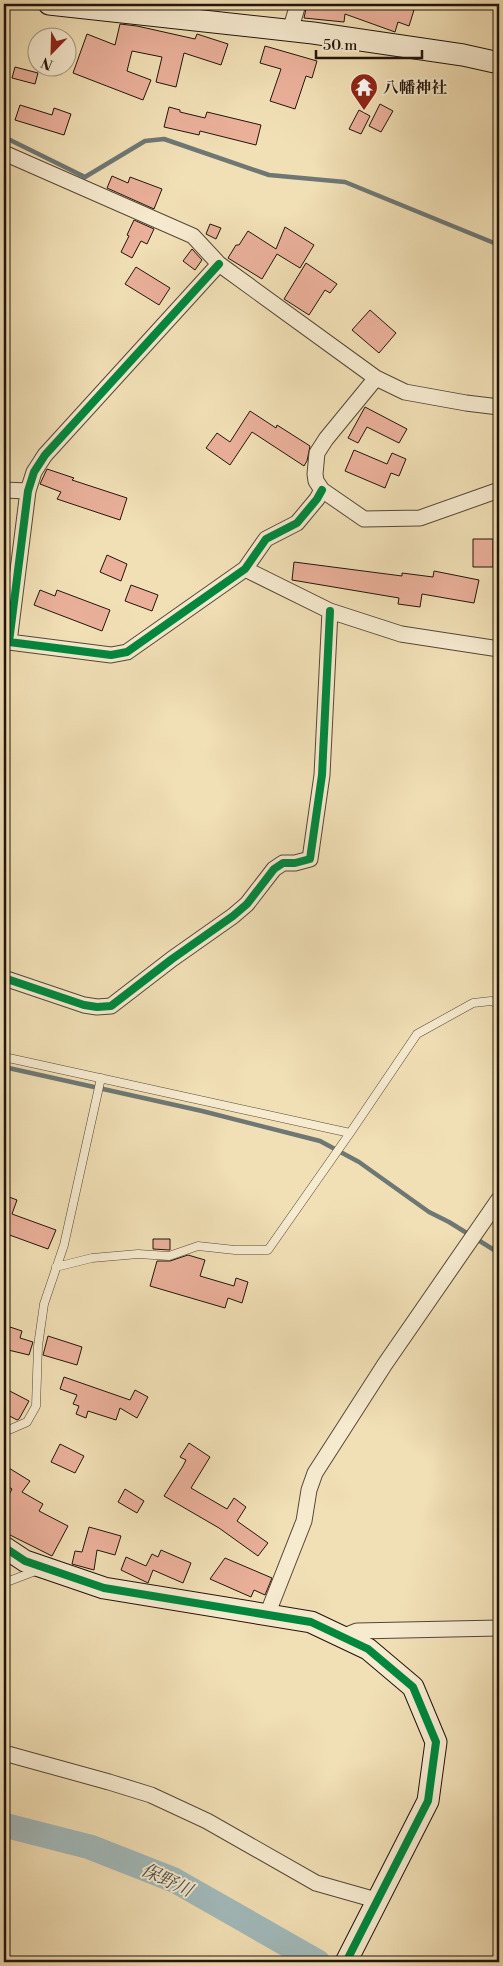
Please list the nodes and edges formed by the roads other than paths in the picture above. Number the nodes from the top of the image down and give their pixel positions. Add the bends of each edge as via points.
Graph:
1 (49, 4) edge
2 (298, 4) edge
3 (87, 6) edge
4 (290, 31) junction
5 (499, 63) edge
6 (4, 153) edge
7 (219, 264) junction
8 (376, 378) junction
9 (499, 407) edge
10 (4, 490) edge
11 (322, 490) junction
12 (499, 490) edge
13 (28, 491) junction
14 (245, 569) junction
15 (330, 610) junction
16 (499, 649) edge
17 (4, 978) edge
18 (499, 1004) edge
19 (4, 1058) edge
20 (101, 1078) junction
21 (350, 1133) junction
22 (499, 1199) edge
23 (56, 1267) junction
24 (4, 1432) edge
25 (4, 1547) edge
26 (44, 1568) junction
27 (4, 1583) edge
28 (267, 1615) junction
29 (499, 1628) edge
30 (342, 1637) junction
31 (4, 1753) edge
32 (376, 1900) junction
33 (346, 1962) edge

1 - 3 street
2 - 4 street
3 - 4 street
4 - 5 street
6 - 7 street via 193,236
7 - 8 street
7 - 13 street via 45,455 34,472
8 - 9 street via 405,392
8 - 11 street via 317,453 315,474
10 - 13 street
11 - 12 street via 364,519 420,518
11 - 14 street via 297,523 266,539
13 - 14 street via 9,642 111,655 127,652
14 - 15 street
15 - 16 street via 401,634
15 - 17 street via 322,775 310,859 283,863 274,869 247,904 111,1006 84,1005
18 - 21 lane via 491,1001 473,1003 417,1034
19 - 20 lane
20 - 21 lane
20 - 23 lane via 64,1246
21 - 23 lane via 268,1250 198,1246 169,1256 138,1254 92,1258
22 - 28 street via 385,1364 315,1473 304,1521
23 - 24 lane via 44,1304 38,1346 36,1406 26,1422
25 - 26 street via 25,1561
26 - 27 lane
26 - 28 street via 104,1588
28 - 30 street via 311,1622
29 - 30 street via 358,1631
30 - 32 street via 368,1649 413,1687 436,1742 428,1801
31 - 32 street via 152,1795 207,1821 316,1884
32 - 33 street

